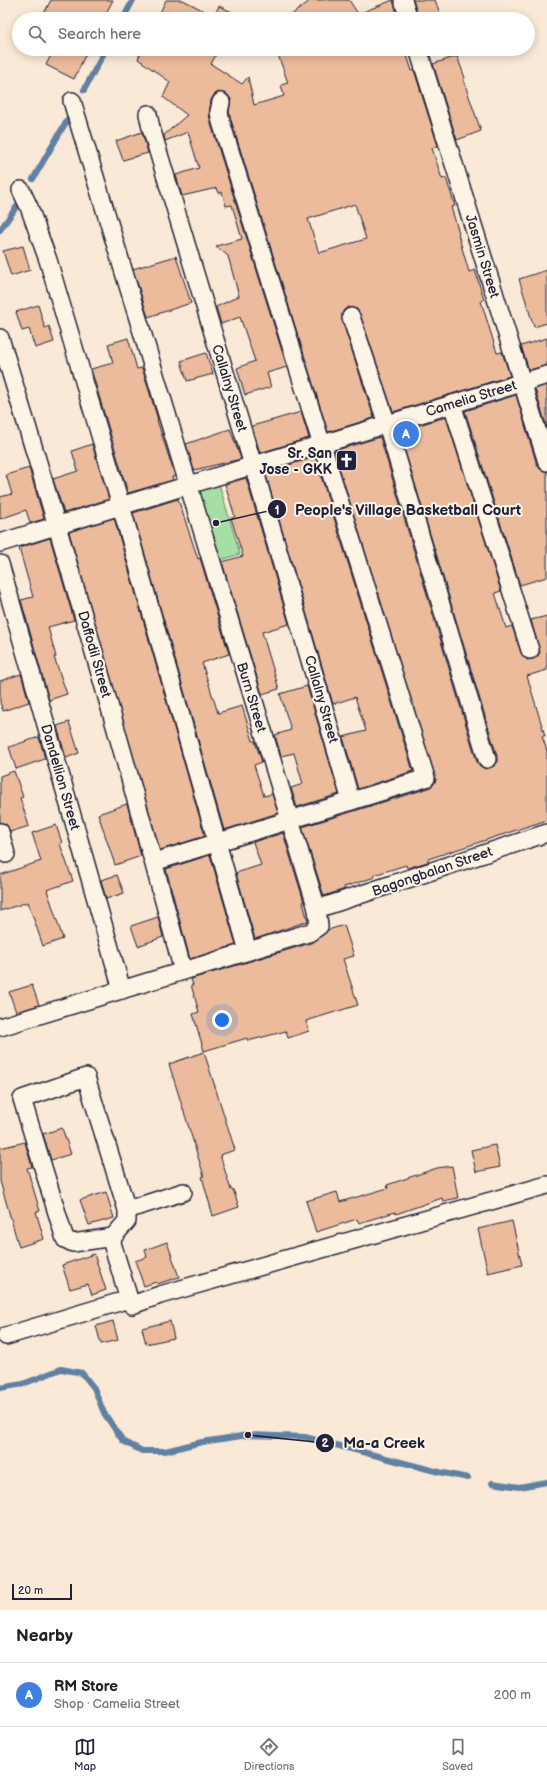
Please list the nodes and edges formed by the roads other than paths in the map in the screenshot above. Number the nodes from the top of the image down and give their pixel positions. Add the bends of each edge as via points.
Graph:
1 (403, 0) edge
2 (407, 12) edge
3 (420, 56) edge
4 (72, 101) dead end
5 (221, 102) dead end
6 (148, 114) dead end
7 (21, 190) dead end
8 (351, 317) dead end
9 (0, 338) edge
10 (547, 375) edge
11 (522, 383) junction
12 (452, 404) junction
13 (387, 424) junction
14 (322, 444) junction
15 (547, 462) edge
16 (253, 465) junction
17 (188, 485) junction
18 (121, 506) junction
19 (58, 525) junction
20 (0, 543) edge
21 (0, 564) edge
22 (530, 650) dead end
23 (487, 759) dead end
24 (351, 801) junction
25 (290, 820) junction
26 (0, 832) edge
27 (547, 833) edge
28 (218, 843) junction
29 (6, 854) dead end
30 (154, 862) junction
31 (317, 909) junction
32 (248, 951) junction
33 (183, 971) junction
34 (122, 990) junction
35 (0, 1027) edge
36 (547, 1185) edge
37 (183, 1192) dead end
38 (127, 1210) junction
39 (113, 1237) junction
40 (129, 1299) junction
41 (6, 1336) dead end

1 - 2 street
3 - 11 street, Jasmin Street
4 - 17 street, Burn Street
5 - 14 street via 221,122
6 - 16 street, Callalny Street
7 - 18 street via 48,260
8 - 13 street
9 - 19 street, Daffodil Street
10 - 11 street, Camelia Street
11 - 12 street, Camelia Street
11 - 15 street, Jasmin Street
12 - 13 street, Camelia Street
12 - 22 street
13 - 14 street, Camelia Street
13 - 23 street
14 - 16 street, Camelia Street
14 - 24 street via 426,778
16 - 17 street, Camelia Street
16 - 24 street, Callalny Street
17 - 18 street, Camelia Street
17 - 25 street, Burn Street
18 - 19 street, Camelia Street
18 - 28 street
19 - 20 street
19 - 30 street, Daffodil Street
21 - 34 street, Dandellion Street
24 - 25 street
25 - 28 street
25 - 31 street, Burn Street
26 - 29 street
27 - 31 street, Bagongbalan Street
28 - 30 street
28 - 32 street
30 - 33 street, Daffodil Street
31 - 32 street, Burn Street via 319,926 315,930
32 - 33 street
33 - 34 street
34 - 35 street
36 - 40 street via 132,1305
37 - 38 street
38 - 39 street via 127,1221
38 - 39 street via 86,1077 22,1099 65,1239 73,1243
39 - 40 street via 112,1243
40 - 41 street

